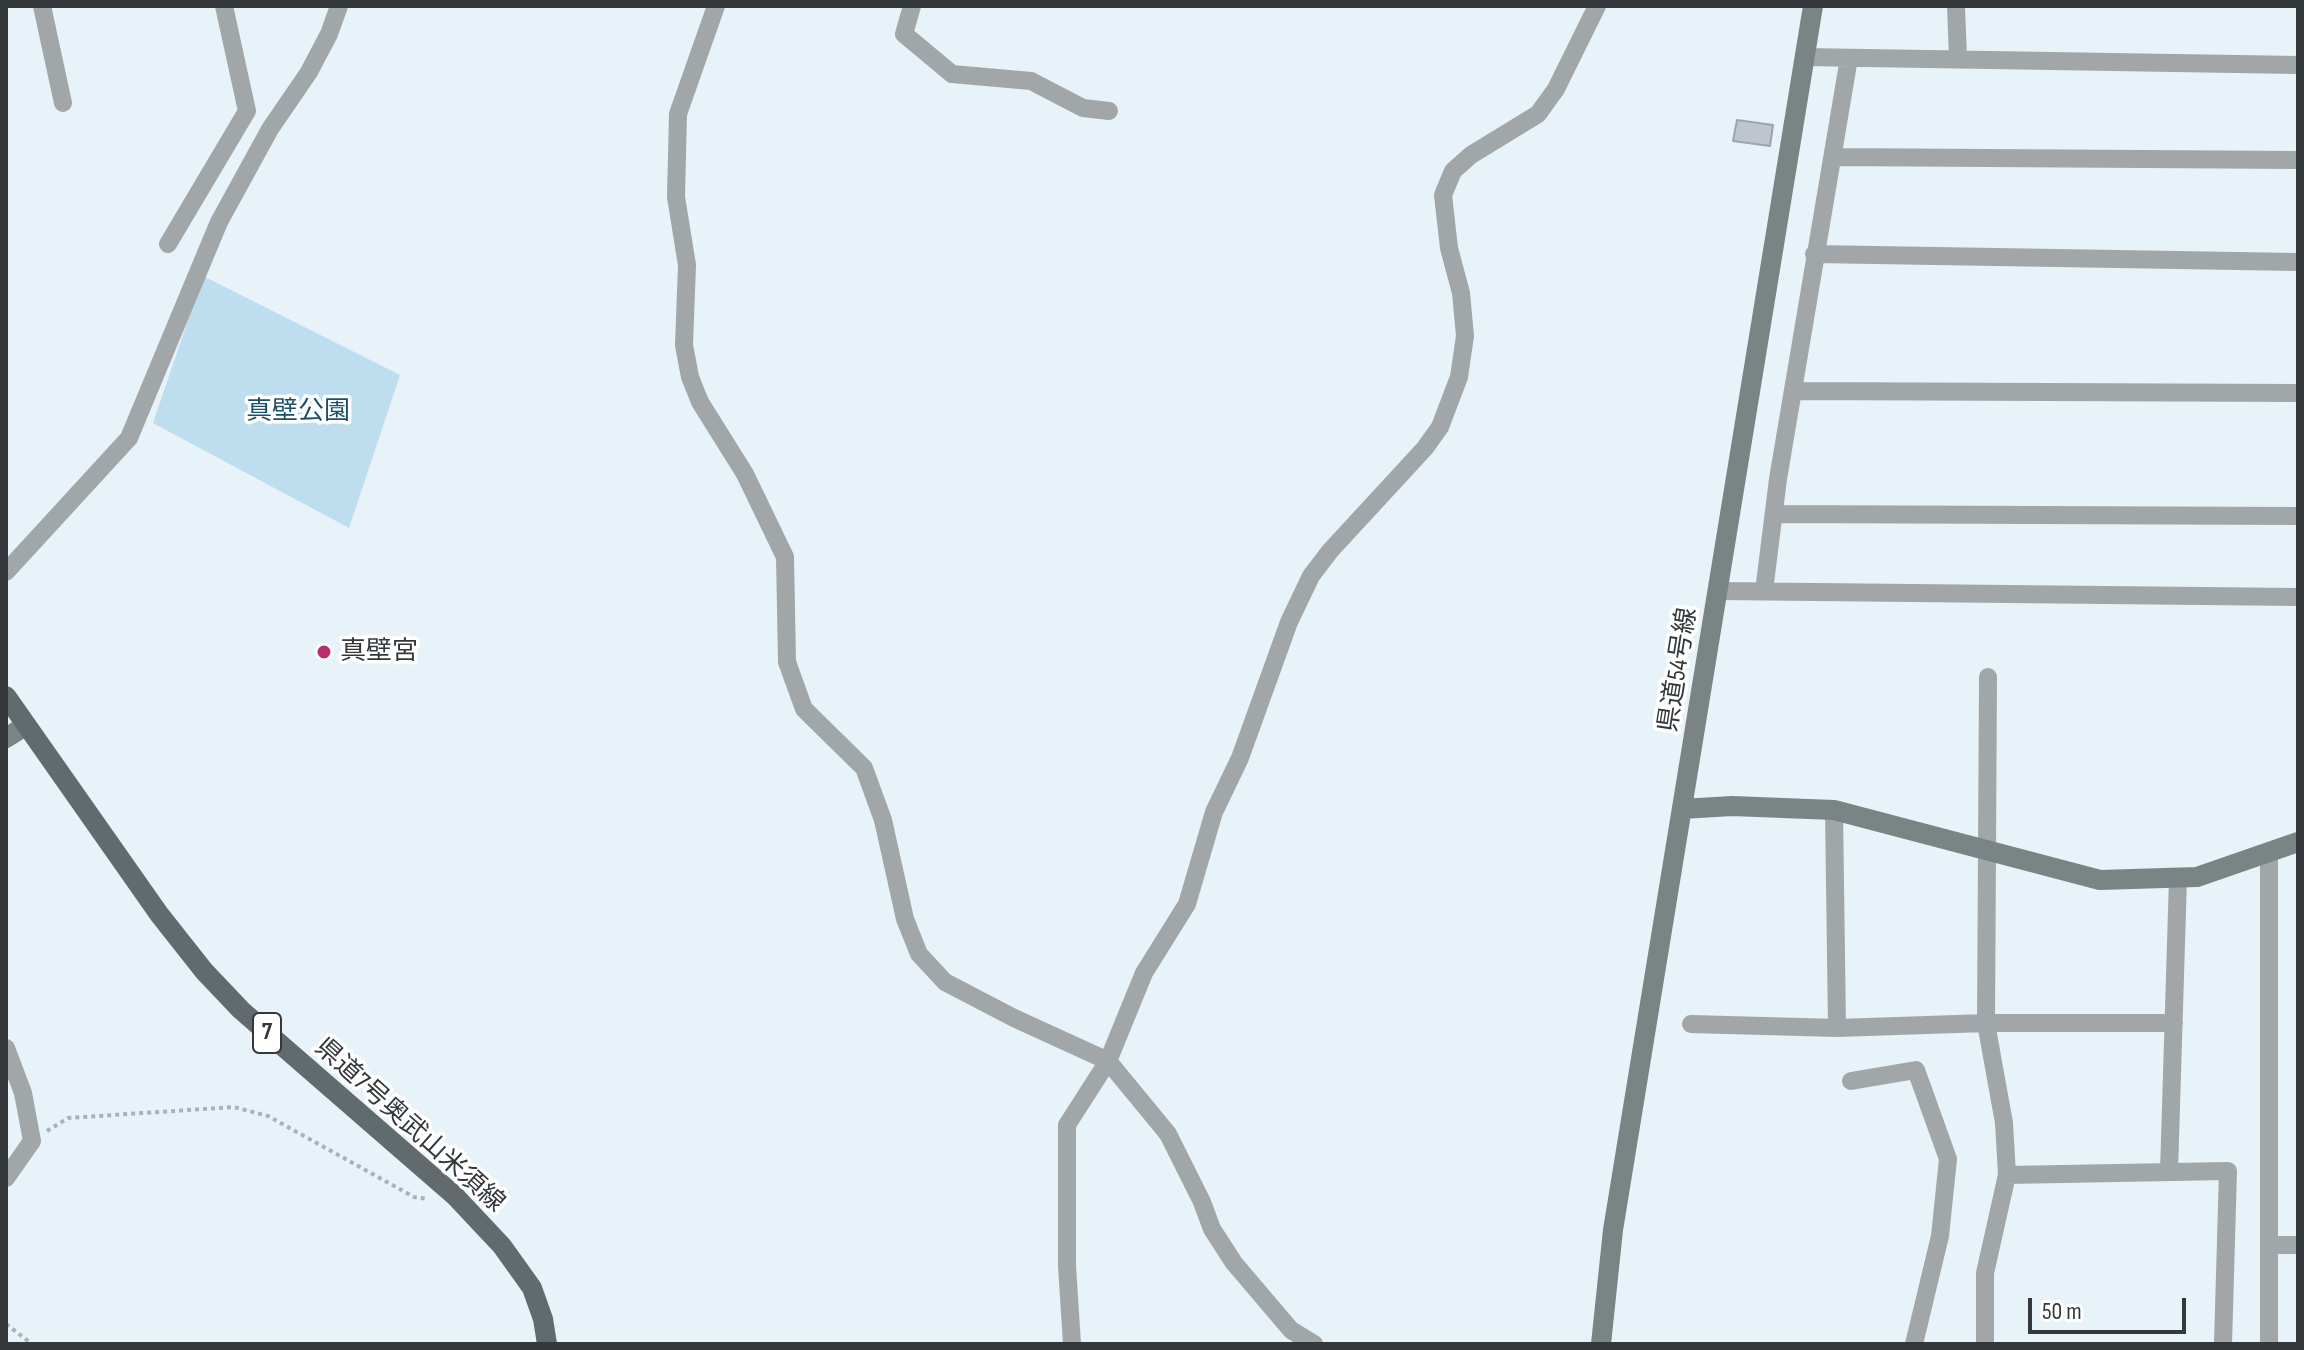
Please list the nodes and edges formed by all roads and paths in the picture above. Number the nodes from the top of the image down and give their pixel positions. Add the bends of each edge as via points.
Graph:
1 (42, 6) edge
2 (224, 6) edge
3 (339, 6) edge
4 (716, 6) edge
5 (912, 6) edge
6 (1597, 6) edge
7 (1813, 6) edge
8 (1956, 6) edge
9 (1804, 57) junction
10 (1849, 58) junction
11 (1958, 58) junction
12 (2298, 65) edge
13 (63, 103) dead end
14 (247, 111) junction
15 (1109, 111) dead end
16 (270, 129) junction
17 (1833, 157) junction
18 (2298, 160) edge
19 (168, 244) dead end
20 (1814, 254) junction
21 (2298, 262) edge
22 (1794, 391) junction
23 (2298, 393) edge
24 (1775, 514) junction
25 (2298, 516) edge
26 (6, 572) edge
27 (1718, 591) junction
28 (1764, 591) junction
29 (2298, 597) edge
30 (1988, 677) dead end
31 (6, 696) edge
32 (25, 726) junction
33 (6, 738) edge
34 (1682, 809) junction
35 (1834, 810) junction
36 (2298, 842) edge
37 (1986, 850) junction
38 (2269, 852) junction
39 (2178, 878) junction
40 (1986, 1023) junction
41 (2174, 1023) junction
42 (1691, 1024) dead end
43 (1837, 1028) junction
44 (6, 1048) edge
45 (1108, 1061) junction
46 (1851, 1081) dead end
47 (32, 1141) junction
48 (2169, 1172) junction
49 (2007, 1175) junction
50 (6, 1178) edge
51 (455, 1196) junction
52 (2270, 1245) junction
53 (2298, 1245) edge
54 (6, 1324) edge
55 (32, 1344) edge
56 (547, 1344) edge
57 (1072, 1344) edge
58 (1314, 1344) edge
59 (1601, 1344) edge
60 (1914, 1344) edge
61 (1985, 1344) edge
62 (2223, 1344) edge
63 (2269, 1344) edge

1 - 13 street
2 - 14 street
3 - 16 street via 309,72
4 - 45 street via 678,114 676,197 687,265 684,345 700,402 745,474 785,557 787,662 804,709 864,768 919,954 945,982
5 - 15 street via 904,34 952,74 1031,81 1083,108
6 - 45 street via 1538,114 1453,171 1443,195 1465,336 1459,377 1440,427 1311,576 1214,812 1187,904 1144,973
7 - 9 main road, 県道54号線
8 - 11 street
9 - 10 street
9 - 27 main road, 県道54号線
10 - 11 street
10 - 17 street
11 - 12 street
14 - 16 street
14 - 19 street
16 - 26 street via 219,222 129,438
17 - 18 street
17 - 20 street
20 - 21 street
20 - 22 street
22 - 23 street
22 - 24 street
24 - 25 street
24 - 28 street
27 - 28 street
27 - 34 main road, 県道54号線
28 - 29 street
30 - 37 street
31 - 32 main road, 県道7号奥武山米須線 / 7
32 - 33 main road
32 - 51 main road, 県道7号奥武山米須線 / 7 via 204,971 241,1010
34 - 35 main road
34 - 59 main road, 県道54号線 via 1613,1230
35 - 37 main road
35 - 43 street
36 - 38 main road
37 - 39 main road via 2100,880
37 - 40 street
38 - 39 main road via 2197,877
38 - 52 street
39 - 41 street
40 - 41 street
40 - 43 street
40 - 49 street via 2004,1123
41 - 48 street
42 - 43 street
44 - 47 street via 23,1093
45 - 57 street via 1067,1125
45 - 58 street via 1168,1134 1212,1229 1234,1263 1291,1330
46 - 60 street via 1916,1070 1948,1159 1940,1236
47 - 50 street
47 - 51 path via 68,1118 234,1107 268,1116 414,1197 438,1201
48 - 49 street
48 - 62 street via 2228,1171
49 - 61 street via 1985,1273
51 - 56 main road, 県道7号奥武山米須線 / 7 via 532,1288
52 - 53 street
52 - 63 street
54 - 55 path

